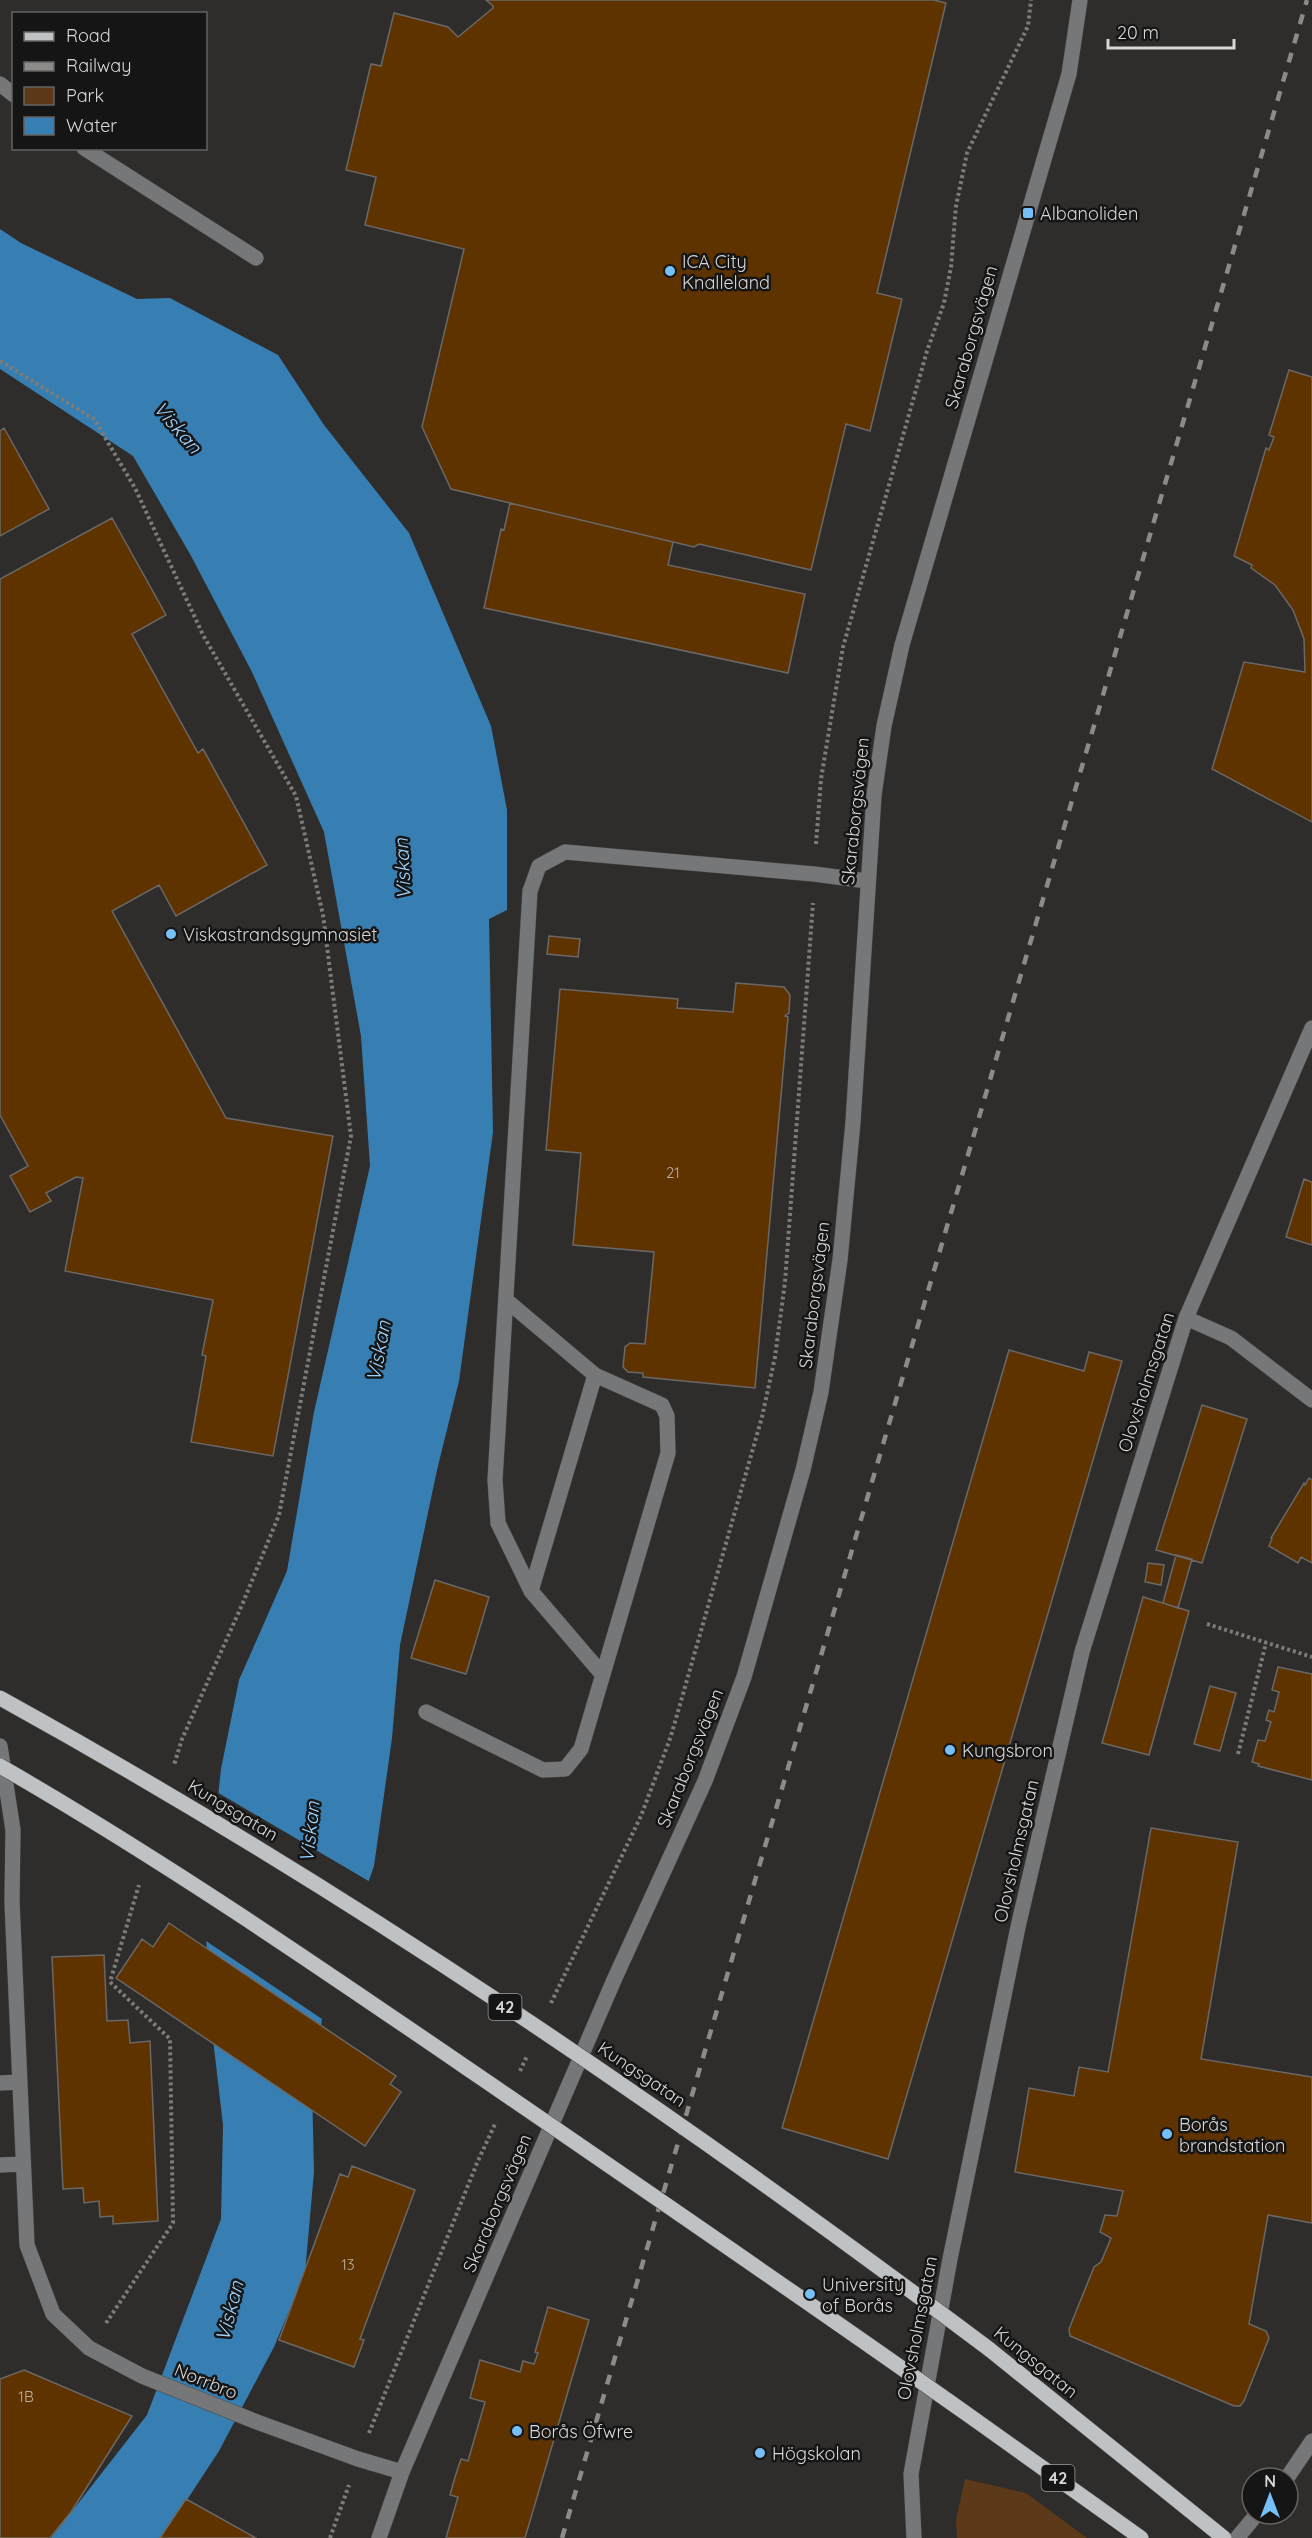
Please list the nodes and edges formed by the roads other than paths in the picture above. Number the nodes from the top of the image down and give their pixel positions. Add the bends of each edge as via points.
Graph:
1 (1080, 0) edge
2 (87, 150) edge
3 (256, 258) dead end
4 (867, 881) junction
5 (1312, 1028) edge
6 (506, 1300) junction
7 (1185, 1318) junction
8 (595, 1375) junction
9 (1312, 1401) edge
10 (531, 1591) junction
11 (602, 1674) junction
12 (0, 1698) edge
13 (426, 1712) dead end
14 (0, 1754) edge
15 (20, 2082) junction
16 (0, 2083) edge
17 (22, 2164) junction
18 (0, 2165) edge
19 (1312, 2441) edge
20 (1295, 2466) edge
21 (402, 2472) junction
22 (1247, 2526) edge
23 (379, 2538) edge
24 (914, 2538) edge
25 (1141, 2538) edge
26 (1224, 2538) edge
27 (1237, 2538) edge

1 - 4 street, Skaraborgsvägen via 1069,74 902,645 884,726
2 - 3 street
4 - 6 street via 565,852 539,866 530,891
4 - 21 street, Skaraborgsvägen via 853,1122 840,1260 821,1392 744,1677 705,1780
5 - 7 street, Olovsholmsgatan
6 - 8 street
6 - 10 street via 495,1480 498,1522
7 - 9 street via 1231,1338
7 - 24 street, Olovsholmsgatan via 1082,1652 1018,1927 916,2437 910,2474
8 - 10 street
8 - 11 street via 662,1405 667,1416 668,1453
10 - 11 street
11 - 13 street via 581,1749 565,1769 543,1770
12 - 26 main road, Kungsgatan / 42, bridge via 116,1762 291,1868 615,2078 989,2349
14 - 15 street, Norrbro via 13,1830
14 - 25 main road, 42, bridge via 781,2282
15 - 16 street
15 - 17 street, Norrbro
17 - 18 street
17 - 21 street, Norrbro via 27,2245 52,2314 89,2348 142,2376 257,2422
19 - 20 street
21 - 23 street, Skaraborgsvägen
22 - 27 street

